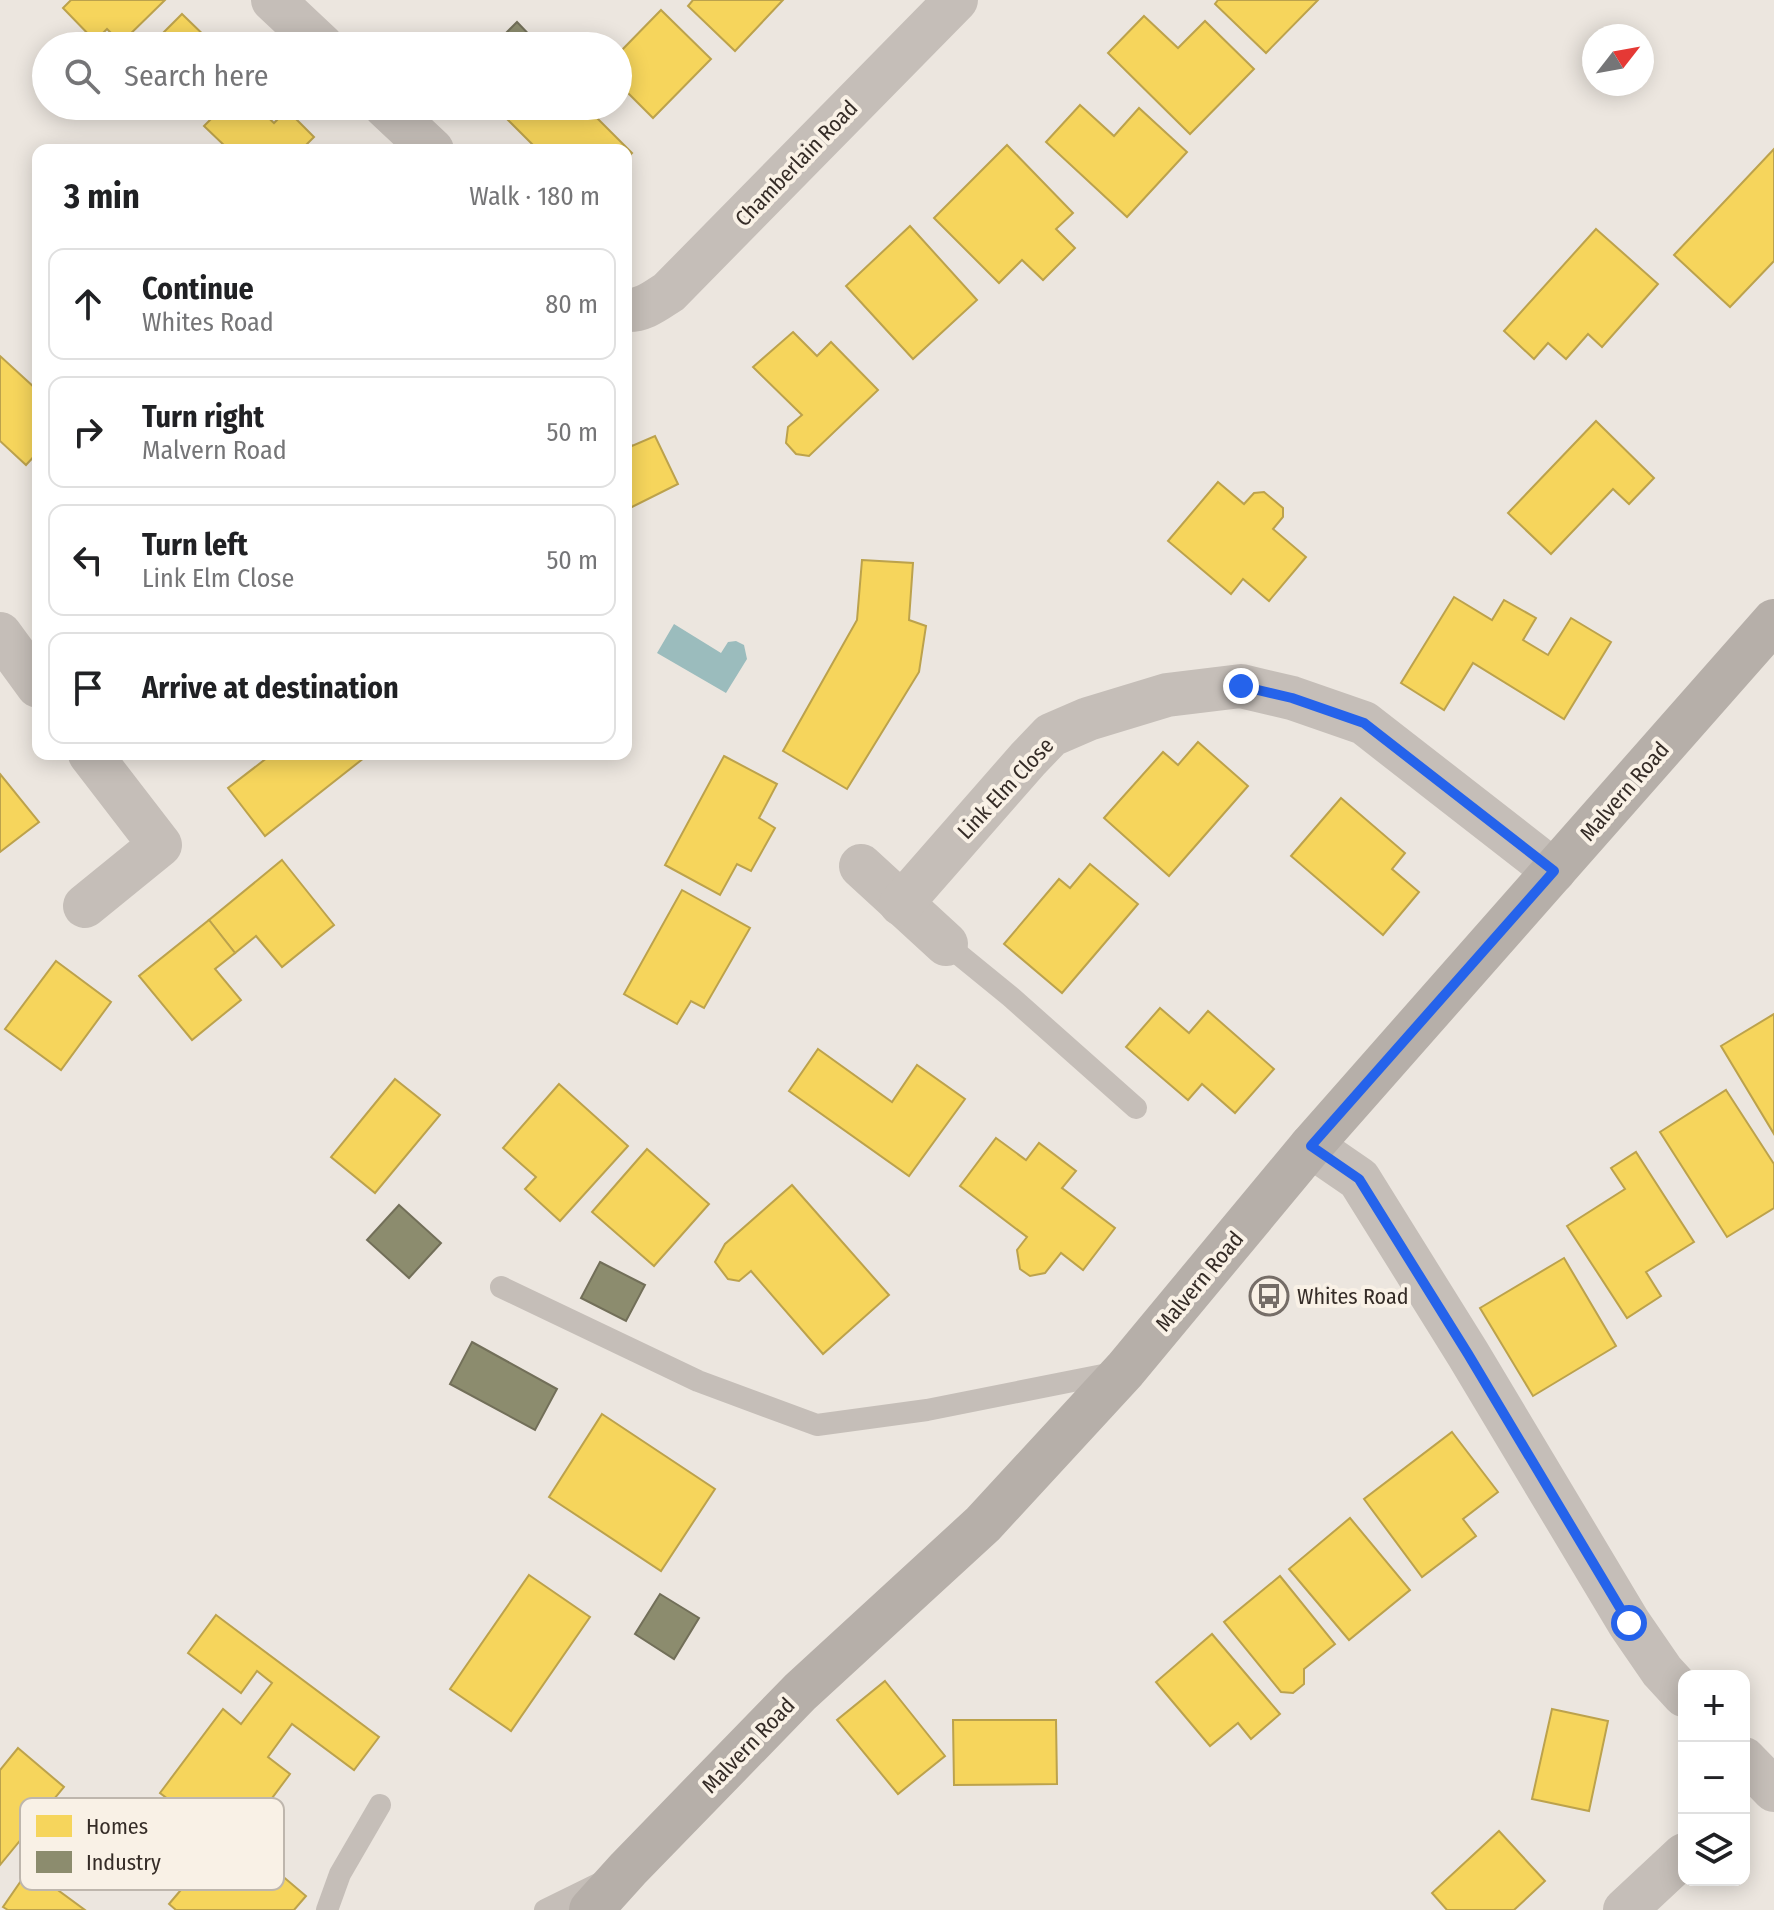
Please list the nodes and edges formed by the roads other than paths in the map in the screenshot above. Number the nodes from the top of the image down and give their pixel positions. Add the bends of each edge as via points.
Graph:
1 (273, 0) edge
2 (956, 0) edge
3 (307, 32) edge
4 (400, 120) edge
5 (426, 144) edge
6 (632, 310) edge
7 (1774, 621) edge
8 (0, 634) edge
9 (32, 678) edge
10 (95, 760) edge
11 (861, 866) dead end
12 (1554, 871) junction
13 (901, 904) junction
14 (85, 906) dead end
15 (946, 944) joint
16 (1136, 1108) dead end
17 (1311, 1146) junction
18 (501, 1287) dead end
19 (1125, 1370) junction
20 (1678, 1688) edge
21 (380, 1805) dead end
22 (1678, 1861) edge
23 (628, 1869) junction
24 (327, 1910) edge
25 (545, 1910) edge
26 (591, 1910) edge
27 (1625, 1910) edge

1 - 3 street
2 - 6 street, Chamberlain Road via 669,292
4 - 5 street
7 - 12 main road, Malvern Road
8 - 9 street
10 - 14 street via 160,845
11 - 13 street
12 - 13 street, Link Elm Close via 1364,723 1241,686 1167,695 1051,735
12 - 17 main road, Malvern Road
13 - 15 street
15 - 16 lane
17 - 19 main road, Malvern Road
17 - 20 street via 1359,1179 1629,1623
18 - 19 lane via 698,1381 817,1425 927,1410
19 - 23 main road, Malvern Road via 983,1524 800,1692
21 - 24 lane via 340,1874
22 - 27 street
23 - 25 lane
23 - 26 main road, Malvern Road

